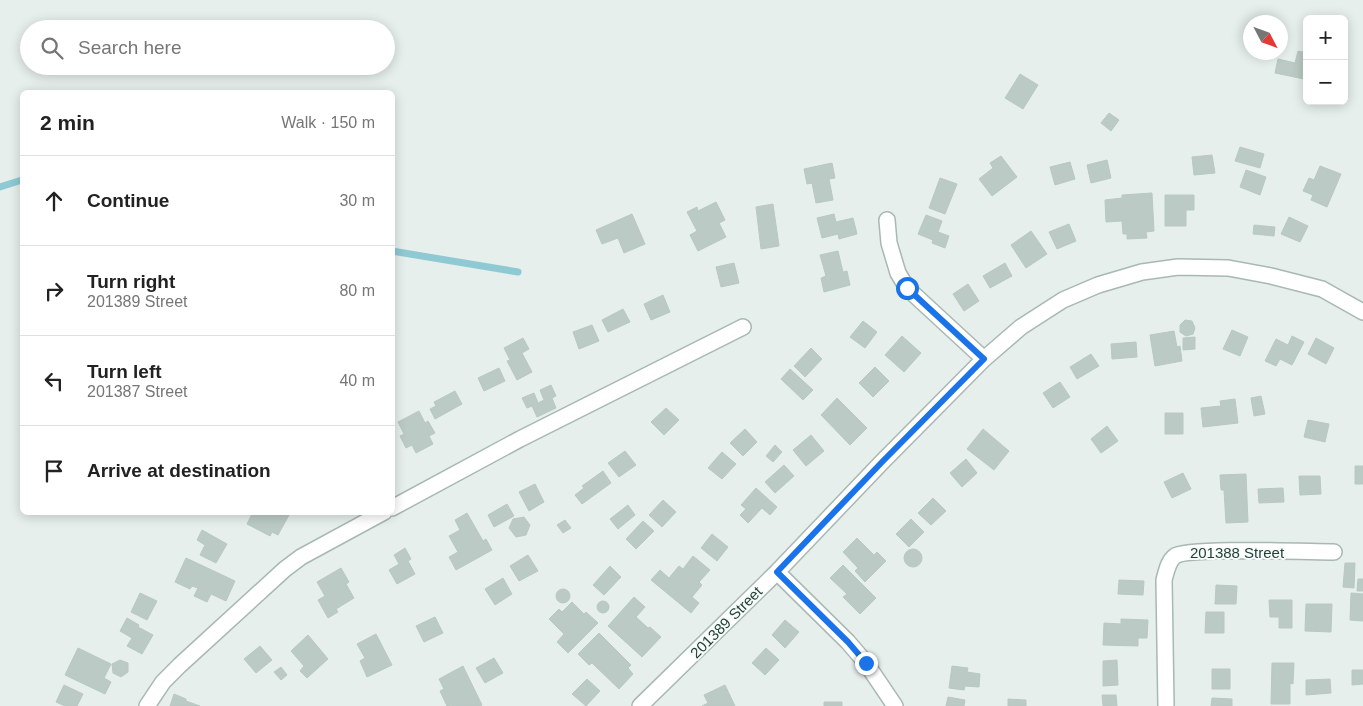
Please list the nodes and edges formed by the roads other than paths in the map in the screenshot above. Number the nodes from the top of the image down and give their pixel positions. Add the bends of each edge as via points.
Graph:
1 (887, 220) dead end
2 (1363, 312) edge
3 (744, 327) dead end
4 (984, 359) junction
5 (395, 506) edge
6 (378, 515) edge
7 (1334, 552) dead end
8 (777, 572) junction
9 (147, 706) edge
10 (640, 706) edge
11 (895, 706) edge
12 (1166, 706) edge

1 - 4 street via 898,273 907,288
2 - 4 street, 201389 Street via 1322,290 1270,276 1228,268 1169,268 1098,285 1062,300
3 - 5 street via 520,438
4 - 8 street, 201389 Street
6 - 9 street via 285,569 180,665 163,682
7 - 12 street, 201388 Street via 1221,551 1182,552 1174,556 1164,580
8 - 10 street, 201389 Street
8 - 11 street via 848,642

